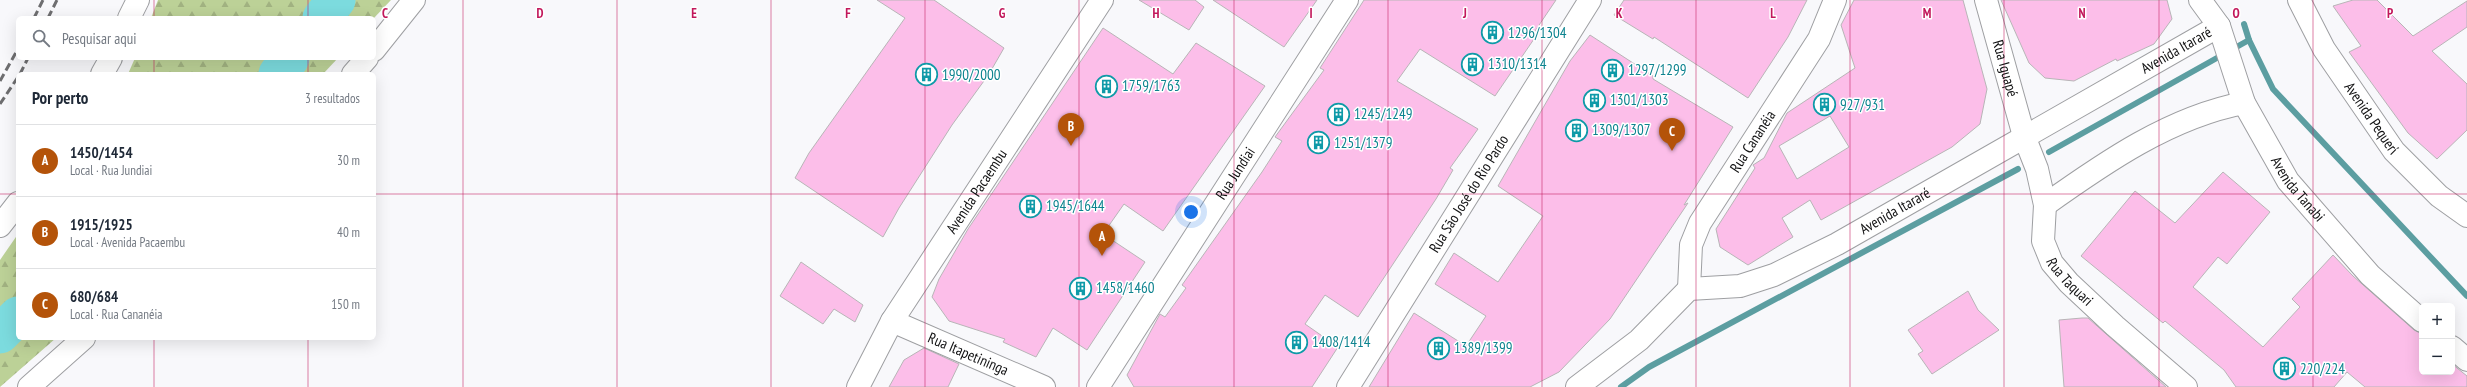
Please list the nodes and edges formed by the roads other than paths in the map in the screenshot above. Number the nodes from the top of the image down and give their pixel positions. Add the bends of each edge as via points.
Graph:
1 (138, 0) edge
2 (414, 0) edge
3 (1102, 0) edge
4 (1347, 0) edge
5 (1590, 0) edge
6 (1835, 0) edge
7 (1986, 0) edge
8 (2202, 0) edge
9 (2299, 0) edge
10 (130, 16) edge
11 (2219, 26) junction
12 (376, 48) edge
13 (110, 60) edge
14 (365, 60) edge
15 (103, 72) edge
16 (355, 72) edge
17 (2244, 104) junction
18 (2024, 136) junction
19 (2044, 205) junction
20 (16, 206) edge
21 (2467, 216) edge
22 (0, 226) edge
23 (1689, 289) junction
24 (2419, 317) edge
25 (892, 321) junction
26 (82, 340) edge
27 (2455, 350) edge
28 (2467, 360) edge
29 (29, 387) edge
30 (858, 387) edge
31 (1044, 387) edge
32 (1098, 387) edge
33 (1348, 387) edge
34 (1577, 387) edge
35 (2186, 387) edge

1 - 10 street
2 - 12 street
3 - 25 street, Avenida Pacaembu
4 - 32 street, Rua Jundiai
5 - 33 street, Rua São José do Rio Pardo
6 - 23 street, Rua Cananéia via 1819,39 1700,223 1691,245
7 - 18 street, Rua Iguapé
8 - 11 street, Avenida Tanabi
9 - 21 street, Avenida Pequerí via 2324,49 2394,152 2439,196
11 - 17 street, Avenida Tanabi
11 - 18 street, Avenida Itararé
13 - 15 street
14 - 16 street
17 - 19 street via 2221,108 2162,132 2100,166
17 - 24 street, Avenida Tanabi via 2288,182 2370,275
18 - 19 street, Rua Taquari via 2037,169
18 - 23 street, Avenida Itararé via 1837,244 1774,275 1740,286
19 - 35 street, Rua Taquari via 2043,241 2052,263 2069,283 2115,326
20 - 22 street
23 - 34 street via 1639,340
25 - 30 street, Avenida Pacaembu
25 - 31 street, Rua Itapetininga
26 - 29 street
27 - 28 street

